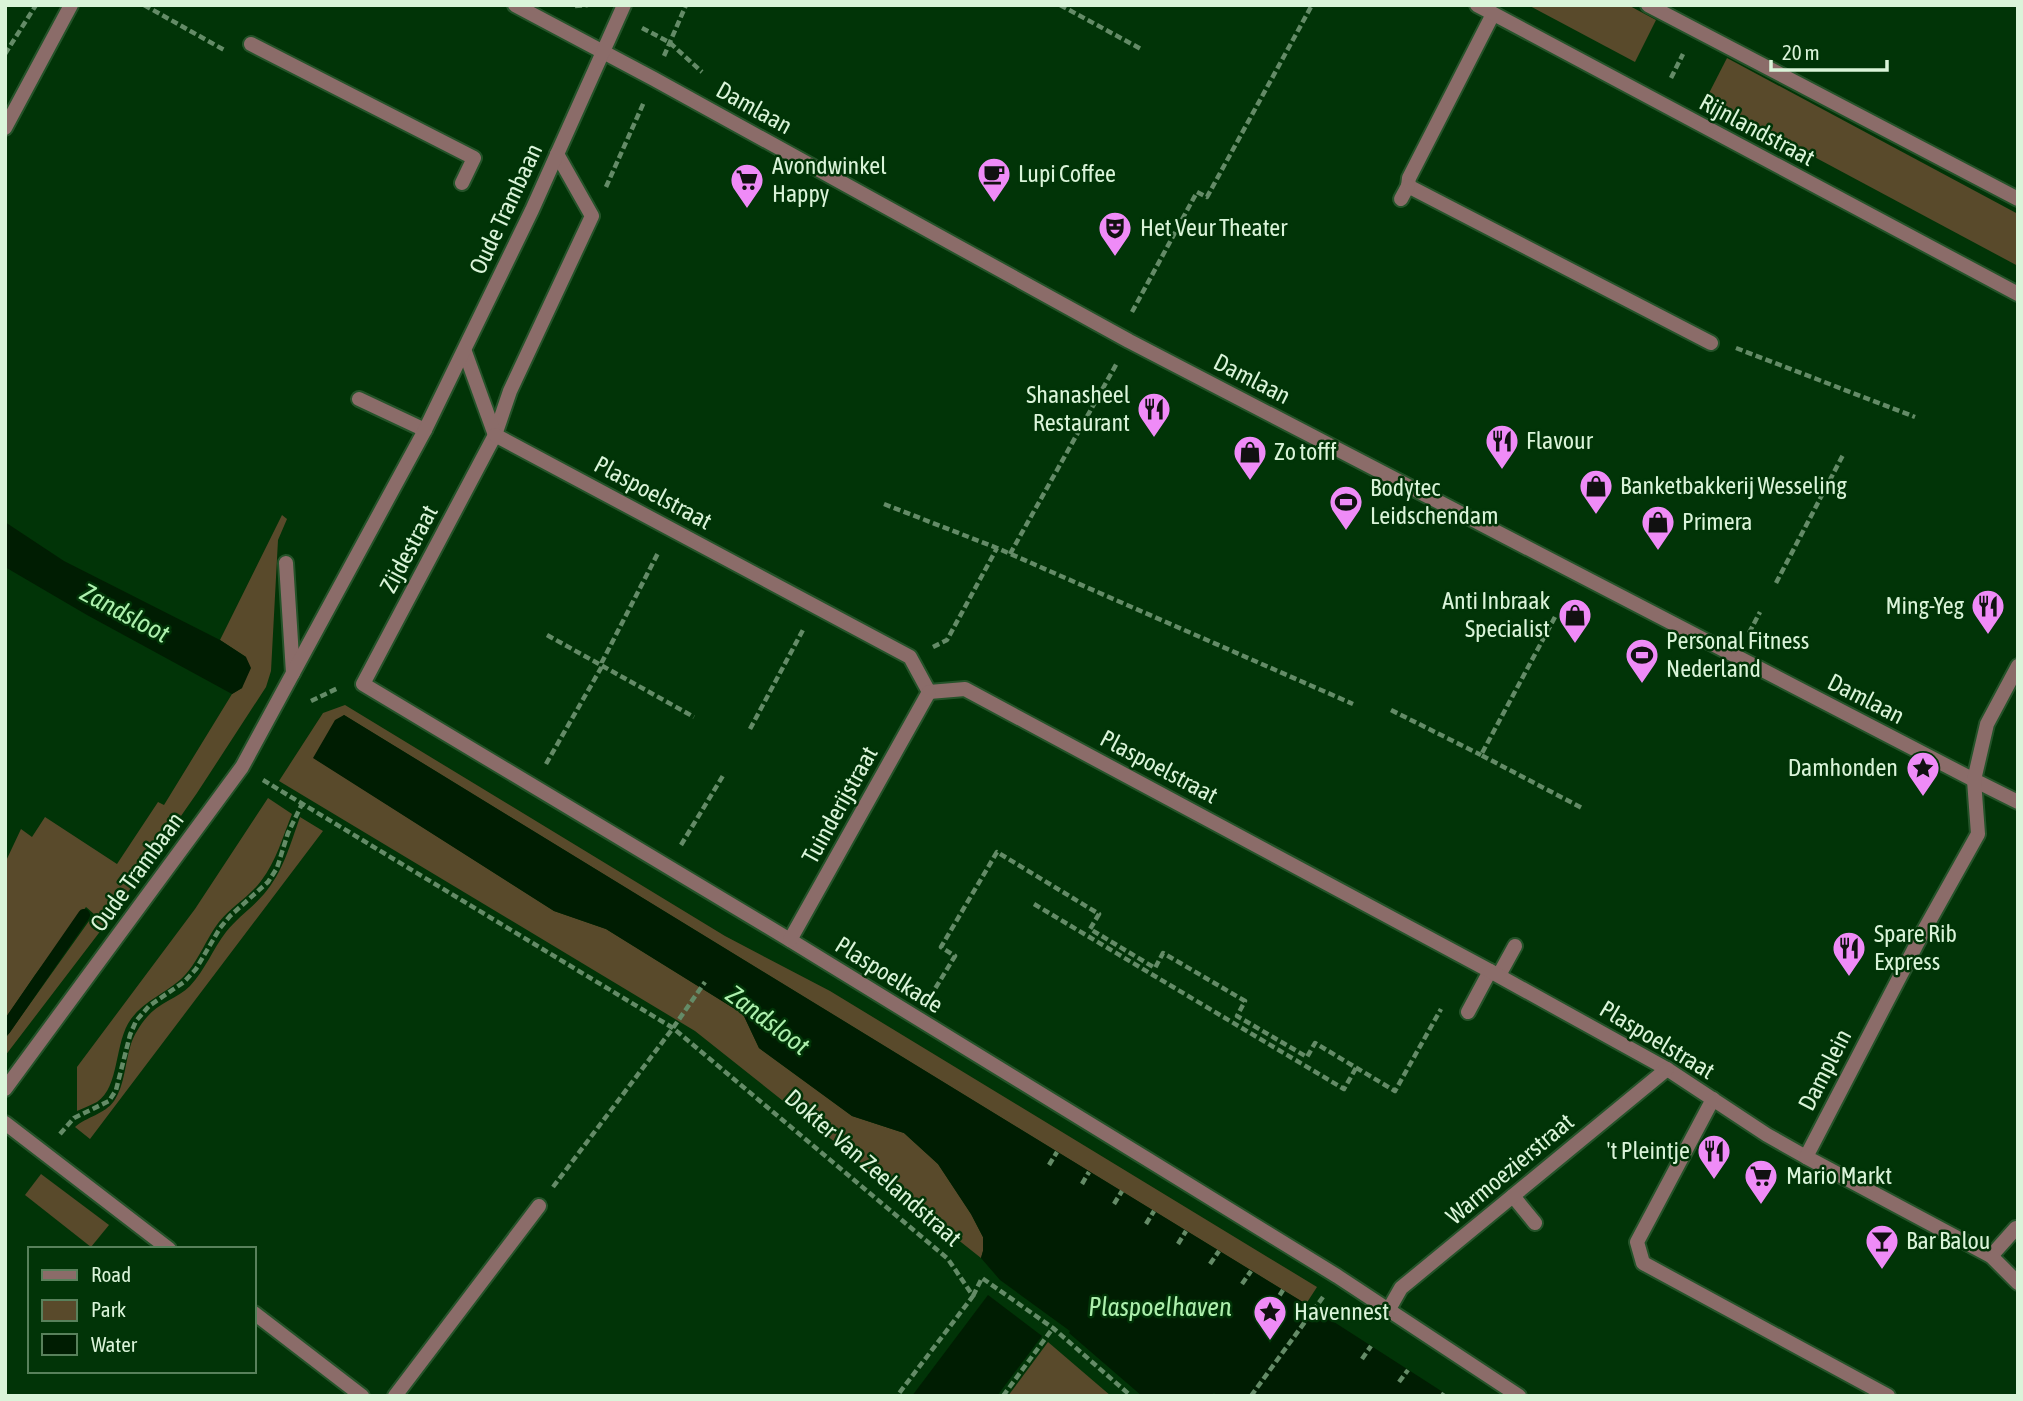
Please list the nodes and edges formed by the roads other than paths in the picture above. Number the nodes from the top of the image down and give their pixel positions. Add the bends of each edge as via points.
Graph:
1 (71, 5) edge
2 (515, 5) edge
3 (624, 5) edge
4 (1476, 5) edge
5 (1648, 5) edge
6 (1493, 14) junction
7 (251, 44) road end
8 (602, 51) junction
9 (5, 128) edge
10 (557, 154) junction
11 (462, 183) dead end
12 (2018, 200) edge
13 (2018, 294) edge
14 (1711, 343) road end
15 (465, 352) junction
16 (359, 399) dead end
17 (425, 430) junction
18 (495, 435) junction
19 (286, 563) dead end
20 (2018, 666) edge
21 (293, 673) junction
22 (363, 684) joint
23 (929, 692) junction
24 (1974, 780) junction
25 (2018, 802) edge
26 (790, 940) junction
27 (1515, 946) dead end
28 (1494, 973) junction
29 (1468, 1012) dead end
30 (1667, 1069) junction
31 (5, 1089) edge
32 (1713, 1099) junction
33 (5, 1123) edge
34 (1806, 1157) junction
35 (1513, 1196) junction
36 (539, 1206) road end
37 (1535, 1223) dead end
38 (2016, 1228) dead end
39 (166, 1247) edge
40 (1991, 1256) junction
41 (2018, 1283) edge
42 (1389, 1309) junction
43 (256, 1315) edge
44 (362, 1396) edge
45 (395, 1396) edge
46 (1519, 1396) edge
47 (1888, 1396) edge

1 - 9 street
2 - 8 street, Damlaan
3 - 8 street, Oude Trambaan
4 - 6 street, Rijnlandstraat
5 - 12 street
6 - 13 street, Rijnlandstraat
6 - 14 street via 1405,192
7 - 11 street, Oude Trambaan via 474,158
8 - 10 street, Oude Trambaan
8 - 24 street, Damlaan via 1129,341
10 - 15 street, Oude Trambaan
10 - 18 street, Zijdestraat via 592,216 510,391
15 - 17 street, Oude Trambaan
15 - 18 street
16 - 17 street
17 - 21 street, Oude Trambaan
18 - 22 street, Zijdestraat
18 - 23 street, Plaspoelstraat via 909,657
19 - 21 street
20 - 24 street, Damplein via 1987,724
21 - 31 street, Oude Trambaan via 242,767
22 - 26 street, Plaspoelkade
23 - 26 street, Tuinderijstraat
23 - 28 street, Plaspoelstraat via 965,689
24 - 25 street, Damlaan
24 - 34 street, Damplein via 1978,834
26 - 42 street, Plaspoelkade
27 - 28 street
28 - 29 street
28 - 30 street, Plaspoelstraat
30 - 32 street, Plaspoelstraat
30 - 35 street, Warmoezierstraat
32 - 34 street, Plaspoelstraat
32 - 47 street via 1637,1242 1643,1263
33 - 39 street
34 - 40 street
35 - 37 street
35 - 42 street, Warmoezierstraat via 1401,1288
36 - 45 street
38 - 40 street
40 - 41 street
42 - 46 street, Plaspoelkade
43 - 44 street

